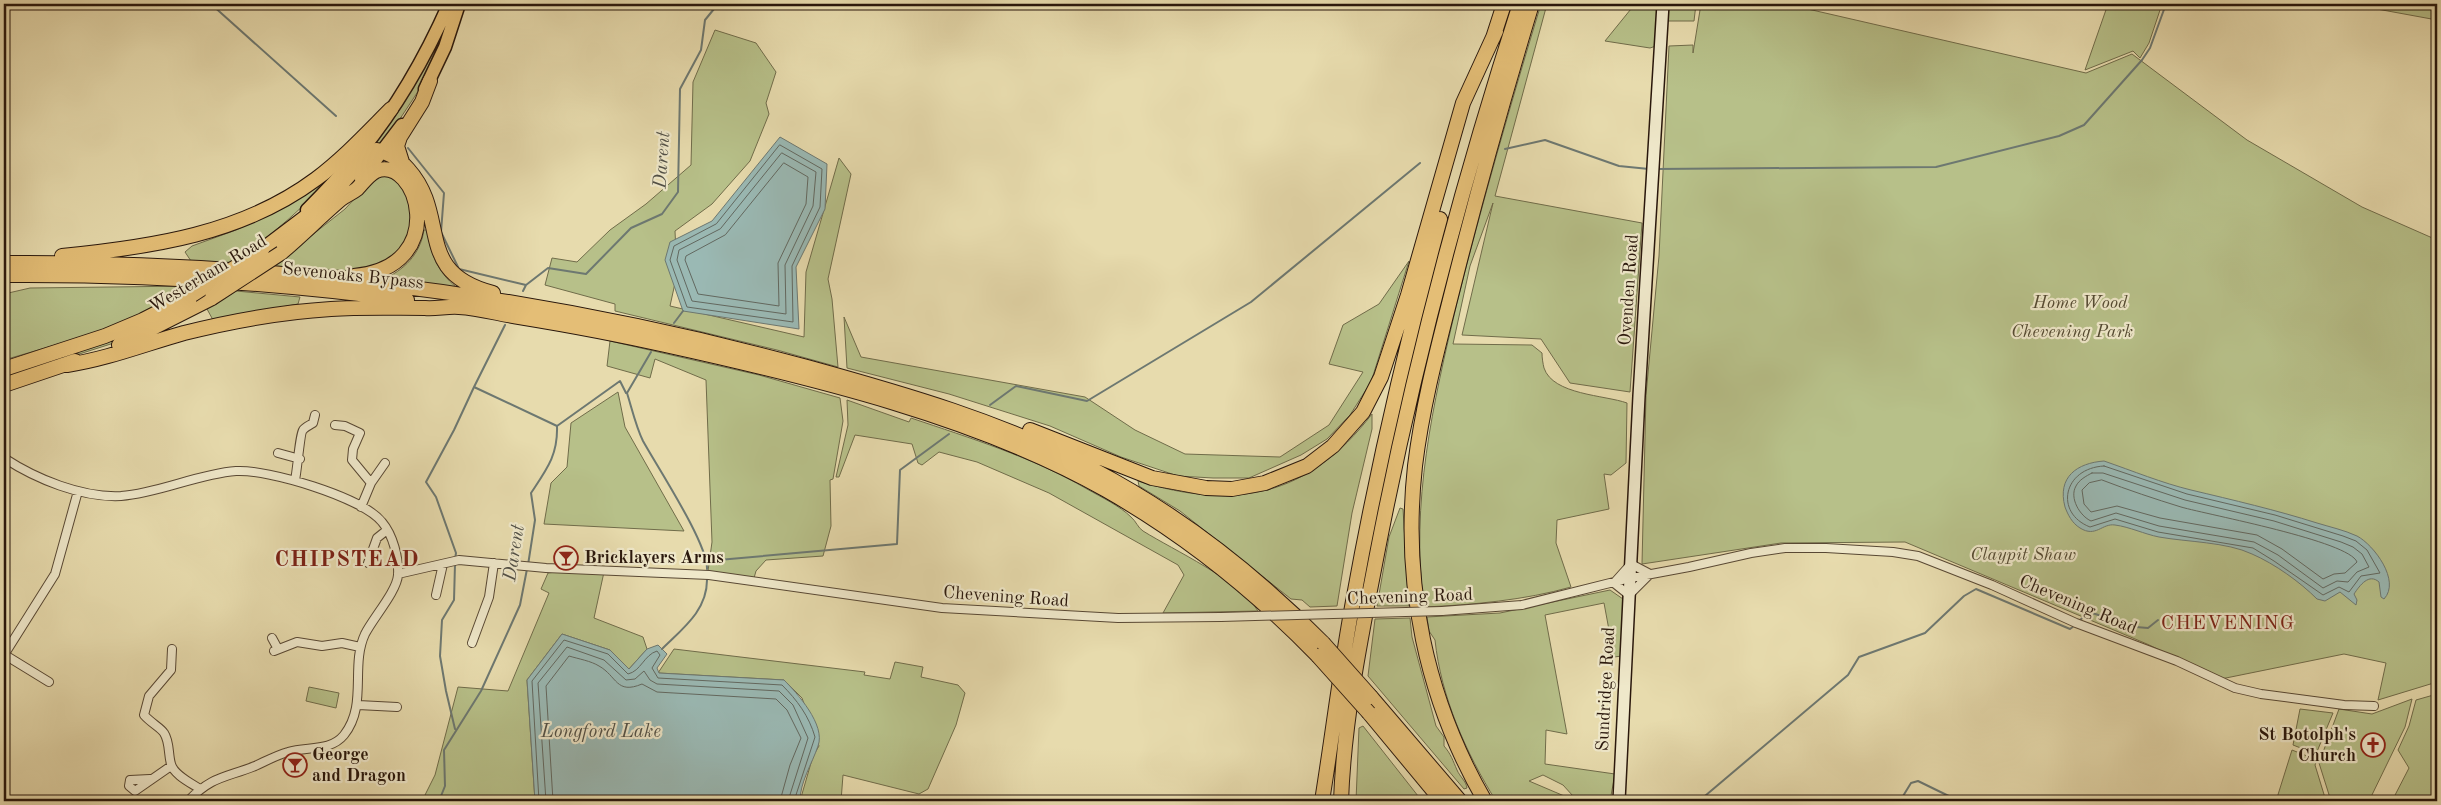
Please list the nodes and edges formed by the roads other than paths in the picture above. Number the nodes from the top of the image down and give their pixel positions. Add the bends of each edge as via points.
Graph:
1 (449, 4) edge
2 (458, 4) edge
3 (1504, 4) edge
4 (1520, 4) edge
5 (1532, 4) edge
6 (1663, 4) edge
7 (1496, 30) junction
8 (430, 82) junction
9 (391, 108) junction
10 (383, 151) junction
11 (402, 162) junction
12 (342, 199) junction
13 (290, 230) junction
14 (4, 262) edge
15 (4, 275) edge
16 (117, 276) junction
17 (326, 278) junction
18 (4, 285) edge
19 (458, 307) junction
20 (539, 308) junction
21 (67, 365) junction
22 (7, 367) edge
23 (7, 385) edge
24 (904, 395) junction
25 (315, 415) dead end
26 (335, 425) dead end
27 (278, 453) dead end
28 (4, 458) edge
29 (300, 459) junction
30 (385, 463) dead end
31 (295, 480) junction
32 (371, 483) junction
33 (78, 491) junction
34 (361, 507) junction
35 (387, 530) junction
36 (368, 563) dead end
37 (494, 563) junction
38 (443, 564) junction
39 (1631, 564) junction
40 (398, 574) junction
41 (1650, 574) junction
42 (1630, 578) junction
43 (1614, 583) junction
44 (436, 595) dead end
45 (1629, 595) junction
46 (1348, 628) junction
47 (272, 638) dead end
48 (472, 643) dead end
49 (360, 647) junction
50 (172, 649) dead end
51 (1321, 650) junction
52 (4, 655) edge
53 (49, 682) dead end
54 (358, 705) junction
55 (2374, 706) dead end
56 (397, 707) dead end
57 (171, 766) junction
58 (150, 779) dead end
59 (200, 789) junction
60 (189, 800) edge
61 (1440, 800) edge
62 (1313, 801) edge
63 (1322, 801) edge
64 (1341, 801) edge
65 (1460, 801) edge
66 (1485, 801) edge
67 (1619, 801) edge

1 - 9 main road, Westerham Road via 424,55
2 - 8 main road, Westerham Road via 454,23
3 - 7 highway
4 - 64 highway via 1449,243 1406,416 1358,658 1344,754
5 - 66 highway via 1440,340 1422,420 1413,491 1412,569 1426,658 1450,730
6 - 39 main road, Ovenden Road
7 - 24 highway via 1463,103 1408,295 1375,390 1363,412 1341,439 1307,466 1279,479 1250,487 1187,486 1136,472 966,408
7 - 46 highway via 1413,319
8 - 10 main road, Westerham Road
8 - 11 highway via 422,102 400,137 398,146
9 - 13 main road, Westerham Road via 360,153
9 - 14 highway via 317,178 272,206 235,223 162,244
10 - 11 highway
10 - 12 main road, Westerham Road
10 - 13 highway via 370,152 333,194
11 - 20 highway via 424,192 436,245 454,275 475,288
12 - 17 highway via 375,172 393,171 406,182 414,197 418,214 416,230 408,250 386,269 370,274
12 - 21 highway, Westerham Road, bridge via 281,253 212,298 130,340
13 - 22 highway, Westerham Road, bridge via 192,295 143,320
14 - 17 highway, Sevenoaks Bypass via 173,267
15 - 16 highway, Sevenoaks Bypass
16 - 18 highway
16 - 19 highway, Sevenoaks Bypass via 306,288
17 - 20 highway
19 - 21 highway via 368,307 268,316 194,331 97,360
19 - 51 highway via 611,334 733,361 890,403 1021,449 1106,490 1181,537
20 - 24 highway via 718,344
21 - 23 highway, Westerham Road
24 - 51 highway via 1031,440 1136,494 1230,559 1271,593
25 - 29 street via 313,423 300,435
26 - 32 street via 360,433 351,457
27 - 29 street
28 - 33 street via 25,471
29 - 31 street
30 - 32 street
31 - 33 street via 255,471 234,471 121,496
31 - 34 street
32 - 34 street
33 - 52 street via 54,574
34 - 35 street via 375,515
35 - 36 street via 376,538
35 - 40 street via 394,546
37 - 38 street, Chevening Road via 456,561
37 - 43 street, Chevening Road, bridge via 710,575 942,608 1118,618 1442,611 1522,605
37 - 48 street via 489,597
38 - 40 street, Chevening Road
38 - 44 street
39 - 41 street
39 - 42 main road, Ovenden Road
39 - 43 street
40 - 49 street via 396,584 370,624
41 - 42 street, Chevening Road
41 - 45 street
41 - 55 street, Chevening Road via 1785,548 1918,556 2236,688 2344,705
42 - 43 street, Chevening Road
42 - 45 main road, Sundridge Road
43 - 45 street
45 - 67 main road, Sundridge Road
46 - 62 highway
46 - 63 highway
47 - 49 street via 276,650 297,642 322,646 342,643
49 - 54 street
50 - 57 street via 171,670 149,696 144,715 164,732
51 - 61 highway, bridge
51 - 65 highway, bridge via 1371,697
52 - 53 street
54 - 56 street
54 - 59 street via 345,734 334,744 289,751 213,780
57 - 58 street
57 - 59 street
59 - 60 street

